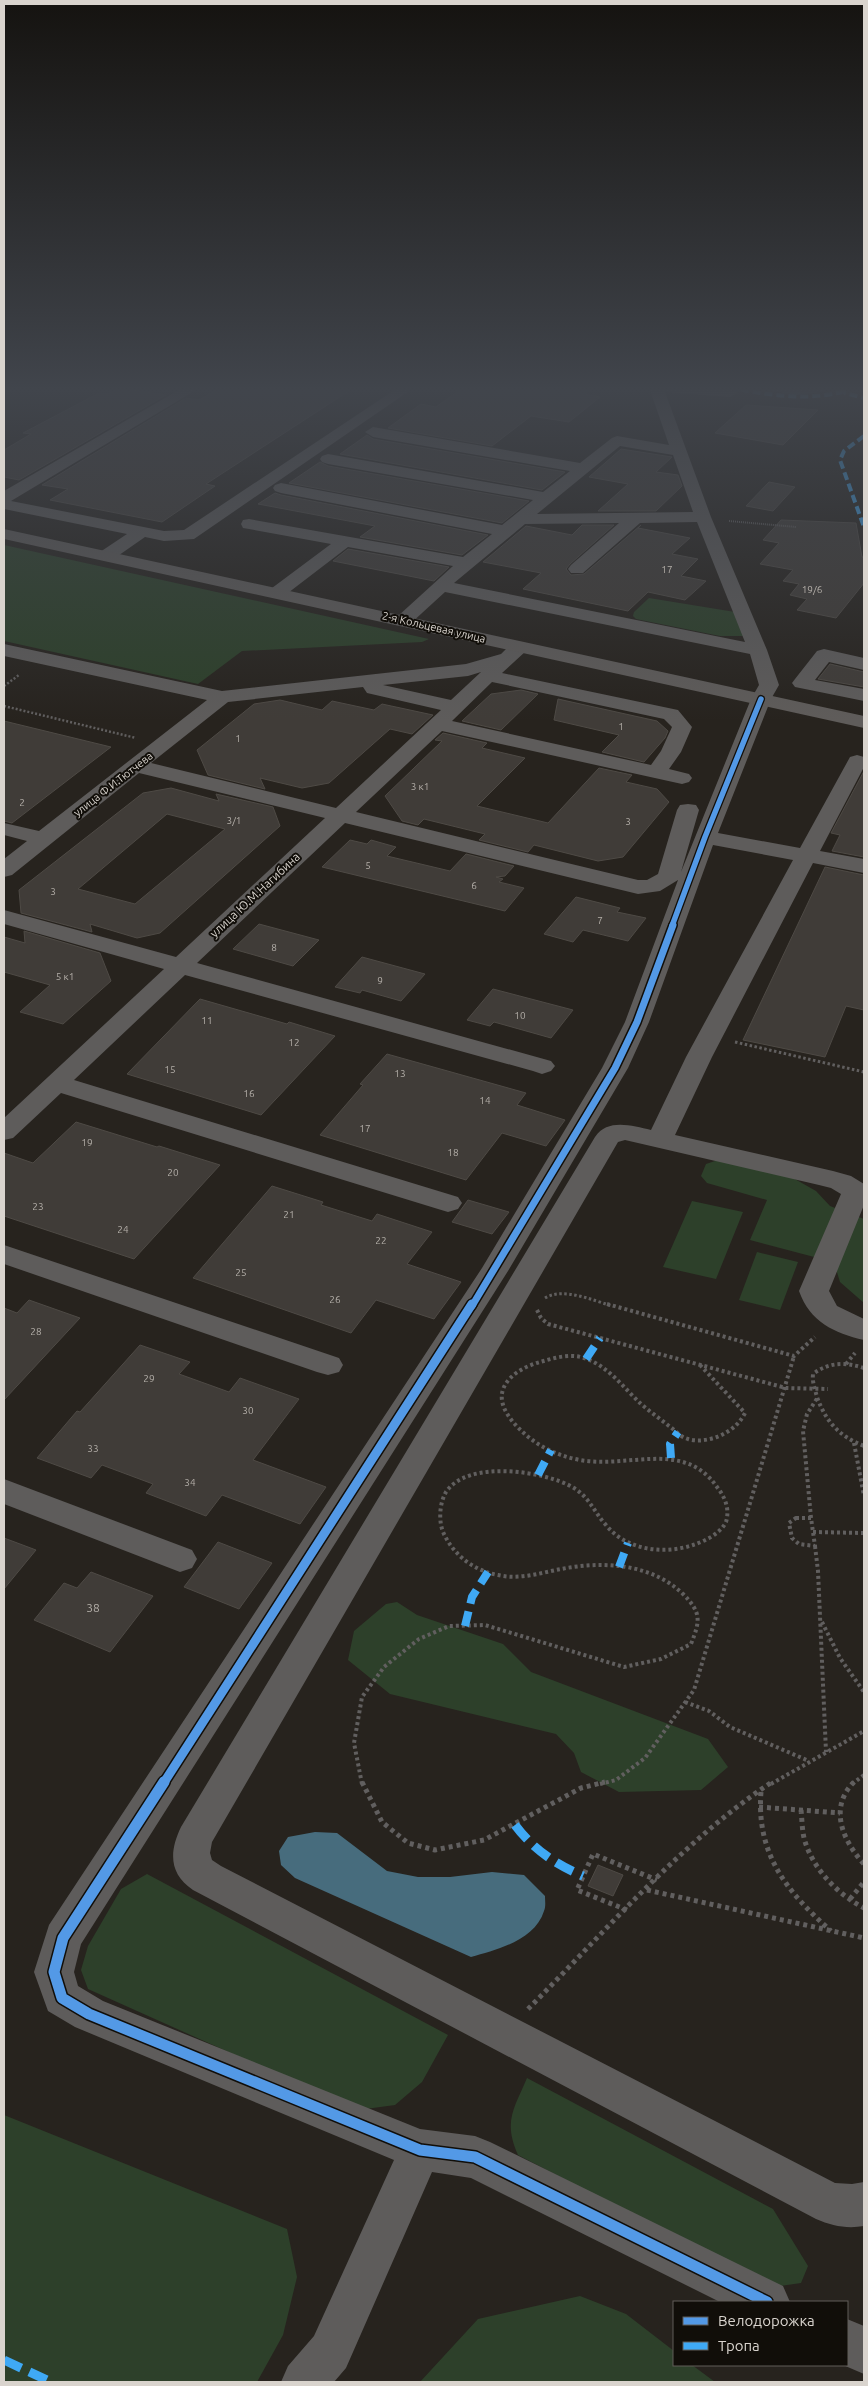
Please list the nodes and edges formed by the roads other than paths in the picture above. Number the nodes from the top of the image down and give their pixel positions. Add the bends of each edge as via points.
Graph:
1 (242, 498) edge
2 (335, 498) edge
3 (547, 498) edge
4 (696, 498) edge
5 (4, 504) edge
6 (703, 517) junction
7 (635, 518) junction
8 (523, 519) junction
9 (249, 524) dead end
10 (506, 531) junction
11 (141, 532) junction
12 (4, 534) edge
13 (345, 541) junction
14 (106, 556) junction
15 (466, 563) junction
16 (577, 569) dead end
17 (441, 586) junction
18 (278, 592) junction
19 (404, 620) junction
20 (4, 650) edge
21 (758, 650) junction
22 (513, 653) junction
23 (864, 664) edge
24 (489, 676) junction
25 (370, 681) junction
26 (864, 695) edge
27 (222, 697) junction
28 (761, 699) junction
29 (455, 707) junction
30 (864, 722) edge
31 (438, 724) junction
32 (857, 761) dead end
33 (136, 766) junction
34 (656, 772) junction
35 (682, 778) dead end
36 (341, 815) junction
37 (696, 824) junction
38 (5, 829) edge
39 (44, 839) junction
40 (806, 856) junction
41 (864, 866) edge
42 (4, 870) edge
43 (4, 917) edge
44 (180, 966) junction
45 (542, 1066) dead end
46 (56, 1083) junction
47 (4, 1132) edge
48 (659, 1140) junction
49 (860, 1194) edge
50 (448, 1202) dead end
51 (4, 1254) edge
52 (864, 1330) edge
53 (328, 1365) dead end
54 (4, 1491) edge
55 (180, 1559) dead end
56 (420, 2150) junction
57 (864, 2204) edge
58 (765, 2301) edge
59 (848, 2343) edge
60 (864, 2351) edge
61 (304, 2382) edge

1 - 11 street via 188,535 164,536
2 - 10 street
3 - 8 street
4 - 6 street
5 - 11 street
6 - 7 street
6 - 21 street
7 - 8 street
7 - 16 street
8 - 10 street
9 - 13 street
10 - 15 street
11 - 14 street
12 - 14 main road, 2-я Кольцевая улица
13 - 15 street
13 - 18 street
14 - 18 main road, 2-я Кольцевая улица
15 - 17 street
17 - 19 street
17 - 21 street
18 - 19 main road, 2-я Кольцевая улица
19 - 22 main road, 2-я Кольцевая улица
20 - 27 street
21 - 28 street via 769,685
22 - 24 street, улица Ю.М.Нагибина
22 - 25 street via 468,670
22 - 28 main road, 2-я Кольцевая улица
23 - 26 street via 824,655 802,683
24 - 29 street, улица Ю.М.Нагибина
24 - 34 street via 671,714 682,727 671,752
25 - 27 street
25 - 29 street via 374,690
27 - 33 street, улица Ф.И.Тютчева
28 - 30 main road, 2-я Кольцевая улица
28 - 37 street
29 - 31 street, улица Ю.М.Нагибина
31 - 34 street
31 - 36 street, улица Ю.М.Нагибина
32 - 40 street
33 - 36 street
33 - 39 street, улица Ф.И.Тютчева
34 - 35 street
36 - 37 street via 638,887 652,886 668,878
36 - 44 street, улица Ю.М.Нагибина
37 - 40 street
37 - 56 street via 637,1022 615,1068 494,1271 63,1938 54,1972 62,1998 89,2014
38 - 39 street
39 - 42 street, улица Ф.И.Тютчева
40 - 41 street
40 - 48 street
43 - 44 street
44 - 45 street
44 - 46 street, улица Ю.М.Нагибина
46 - 47 street, улица Ю.М.Нагибина
46 - 50 street
48 - 49 street via 823,1177 841,1182
48 - 57 street via 625,1132 608,1137 194,1839 191,1853 195,1870 207,1878 831,2204
49 - 52 street via 814,1291 820,1306 834,1320
51 - 53 street
54 - 55 street
56 - 58 street via 475,2156
56 - 61 street via 330,2352
59 - 60 street

